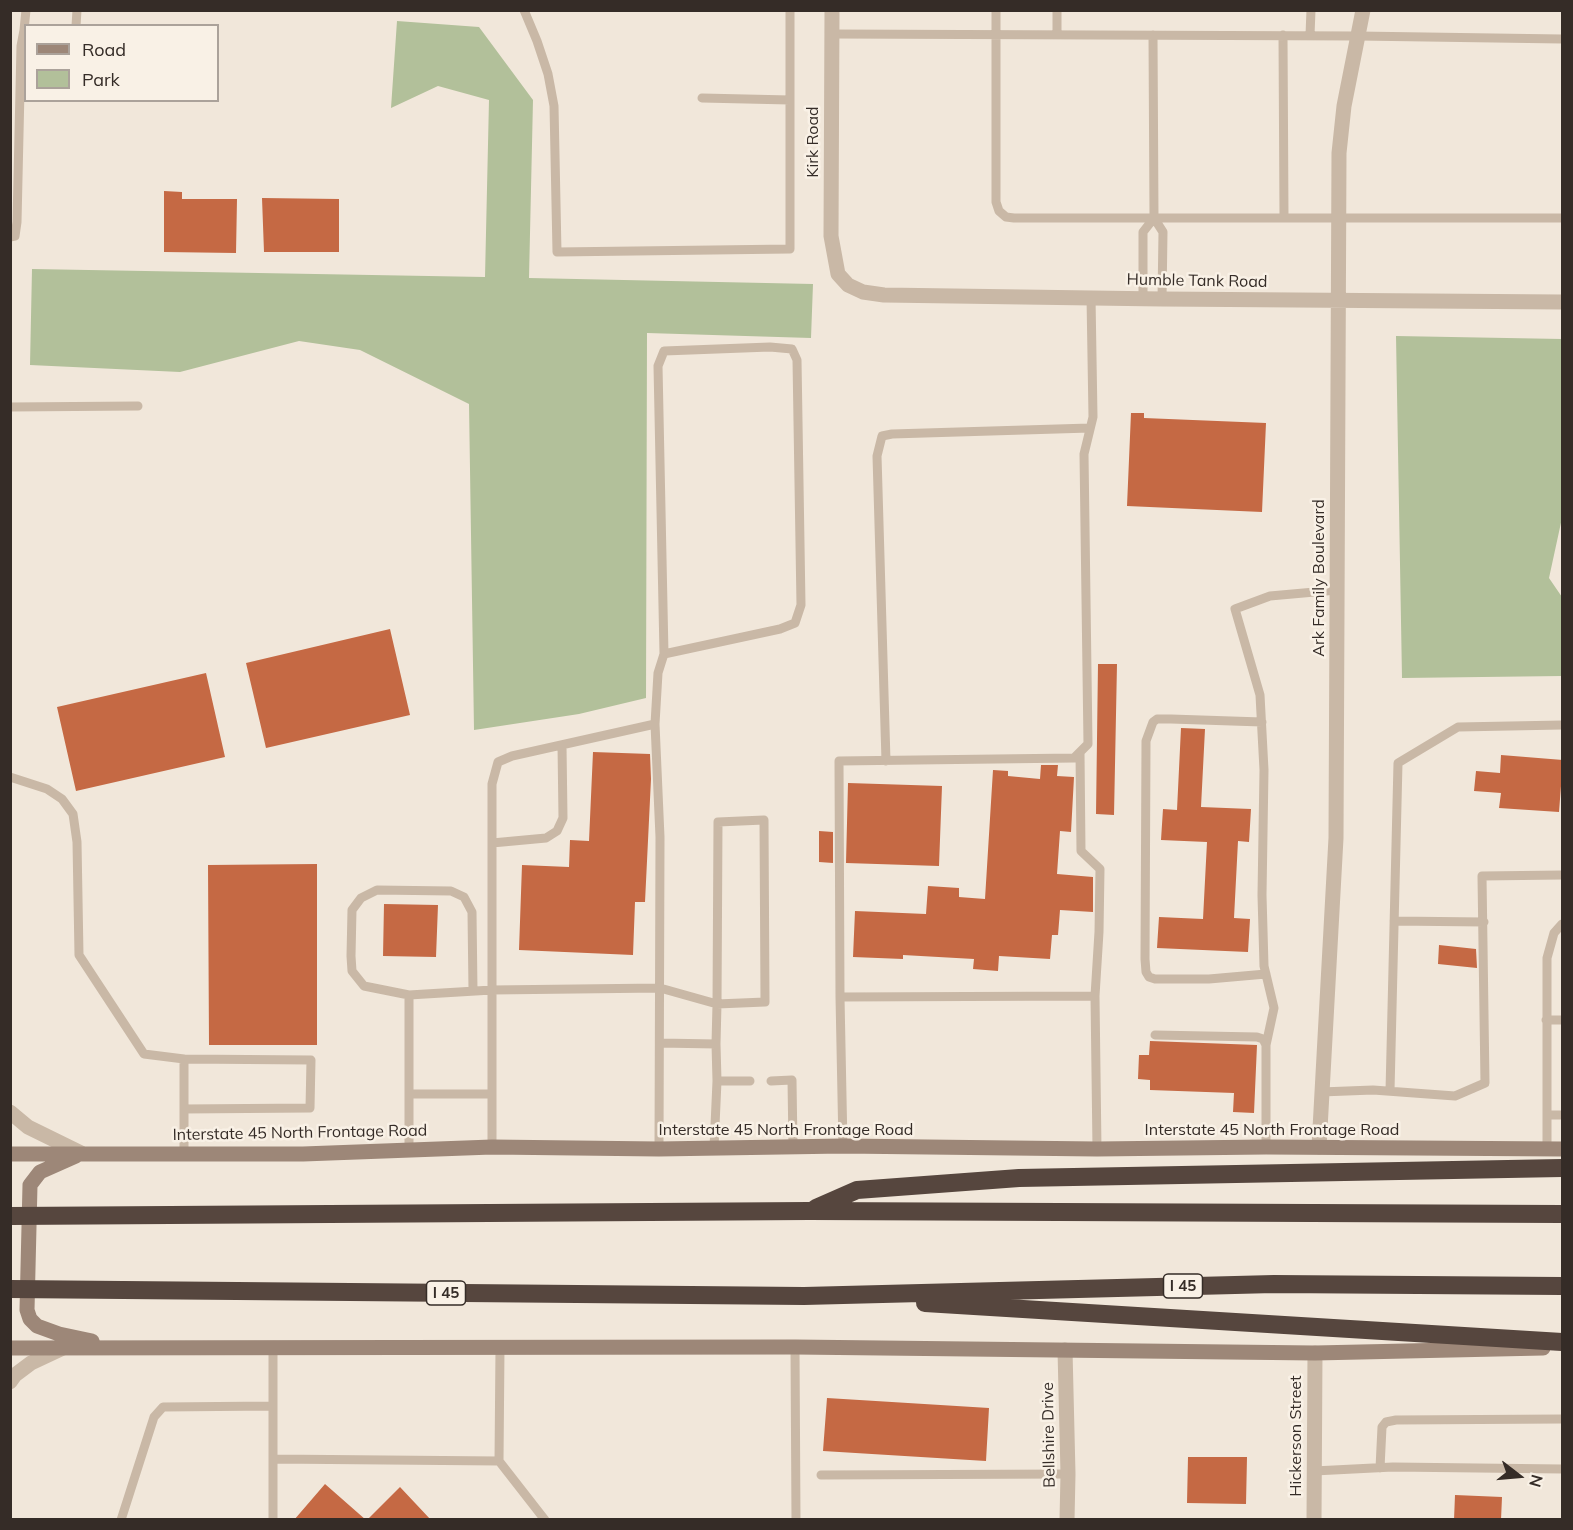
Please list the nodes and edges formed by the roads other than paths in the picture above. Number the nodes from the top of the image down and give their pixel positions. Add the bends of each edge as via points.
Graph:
1 (524, 10) edge
2 (790, 10) edge
3 (832, 10) edge
4 (996, 10) edge
5 (1057, 10) edge
6 (1311, 10) edge
7 (1363, 10) edge
8 (24, 34) edge
9 (832, 34) junction
10 (996, 34) junction
11 (1057, 34) junction
12 (1153, 35) junction
13 (1283, 35) junction
14 (1310, 36) junction
15 (1358, 36) junction
16 (1563, 39) edge
17 (15, 98) edge
18 (702, 98) dead end
19 (790, 99) junction
20 (1154, 218) junction
21 (1284, 218) junction
22 (1337, 218) junction
23 (1563, 218) edge
24 (10, 237) edge
25 (838, 274) joint
26 (1091, 297) junction
27 (1143, 298) junction
28 (1162, 299) junction
29 (1337, 300) junction
30 (1563, 302) edge
31 (138, 406) dead end
32 (10, 407) edge
33 (1090, 428) junction
34 (1336, 590) junction
35 (664, 654) junction
36 (1262, 722) junction
37 (655, 724) junction
38 (1563, 725) edge
39 (562, 745) junction
40 (1080, 752) junction
41 (886, 761) junction
42 (10, 777) edge
43 (492, 843) junction
44 (1563, 874) edge
45 (1394, 921) junction
46 (1484, 922) junction
47 (1563, 924) edge
48 (1266, 974) junction
49 (660, 988) junction
50 (492, 990) junction
51 (473, 991) junction
52 (409, 995) junction
53 (1095, 996) junction
54 (840, 997) junction
55 (717, 1004) junction
56 (1546, 1020) junction
57 (1563, 1020) edge
58 (1155, 1035) dead end
59 (660, 1043) junction
60 (716, 1044) junction
61 (1266, 1045) junction
62 (184, 1059) junction
63 (717, 1081) junction
64 (750, 1081) dead end
65 (771, 1081) dead end
66 (1390, 1091) junction
67 (1321, 1092) junction
68 (409, 1094) junction
69 (492, 1094) junction
70 (184, 1109) junction
71 (10, 1112) edge
72 (1548, 1115) junction
73 (1563, 1115) edge
74 (843, 1146) junction
75 (492, 1147) junction
76 (793, 1147) junction
77 (1266, 1147) junction
78 (1319, 1147) junction
79 (714, 1148) junction
80 (659, 1149) junction
81 (1097, 1149) junction
82 (1555, 1149) edge
83 (409, 1150) junction
84 (81, 1153) junction
85 (10, 1154) edge
86 (184, 1154) junction
87 (1563, 1168) edge
88 (809, 1211) junction
89 (1563, 1214) edge
90 (10, 1216) edge
91 (1563, 1286) edge
92 (10, 1289) edge
93 (804, 1296) junction
94 (1563, 1342) edge
95 (273, 1347) junction
96 (795, 1347) junction
97 (10, 1348) edge
98 (63, 1348) junction
99 (124, 1348) junction
100 (500, 1348) junction
101 (1563, 1348) edge
102 (1065, 1350) junction
103 (1315, 1353) junction
104 (10, 1382) edge
105 (273, 1407) junction
106 (1563, 1419) edge
107 (273, 1459) junction
108 (499, 1461) junction
109 (1380, 1468) junction
110 (1563, 1469) edge
111 (1314, 1471) junction
112 (1068, 1474) junction
113 (821, 1475) dead end
114 (121, 1520) edge
115 (273, 1520) edge
116 (544, 1520) edge
117 (796, 1520) edge
118 (1067, 1520) edge
119 (1314, 1520) edge

1 - 19 lane via 548,74 554,106 557,252 790,249
2 - 19 lane
3 - 9 street, Kirk Road
4 - 10 lane
5 - 11 lane
6 - 14 lane
7 - 15 street, Ark Family Boulevard
8 - 17 lane
9 - 10 lane
9 - 25 street, Kirk Road via 831,236
10 - 11 lane
10 - 20 lane via 999,211 1014,219
11 - 12 lane
12 - 13 lane
12 - 20 lane
13 - 14 lane
13 - 21 lane
14 - 15 lane
15 - 16 lane
15 - 22 street, Ark Family Boulevard via 1344,106
17 - 24 lane via 18,222 15,236
18 - 19 lane
20 - 21 lane
20 - 27 lane via 1143,232
20 - 28 lane via 1163,232
21 - 22 lane
22 - 23 lane
22 - 29 street, Ark Family Boulevard
25 - 26 street, Humble Tank Road via 848,285 884,295
26 - 27 street, Humble Tank Road
26 - 33 lane
27 - 28 street, Humble Tank Road
28 - 29 street, Humble Tank Road
29 - 30 street, Humble Tank Road
29 - 34 street, Ark Family Boulevard
31 - 32 lane
33 - 40 lane via 1084,454 1088,744
33 - 41 lane via 882,436 876,456
34 - 36 lane via 1270,596 1235,609 1260,695
34 - 67 street, Ark Family Boulevard via 1336,838
35 - 35 lane via 780,630 795,623 801,605 797,360 792,349 770,346 664,351 658,366
35 - 37 lane via 658,673
36 - 48 lane
36 - 48 lane via 1153,722 1146,741 1145,959 1146,972 1155,979
37 - 39 lane
37 - 49 lane
38 - 45 lane via 1458,727 1398,763
39 - 43 lane via 498,762 492,784
39 - 43 lane via 563,818 556,831 546,838
40 - 41 lane via 1074,758
40 - 53 lane via 1081,850 1100,869
41 - 54 lane via 839,761
42 - 62 lane via 47,789 62,799 73,814 79,955 144,1054
43 - 50 lane
44 - 46 lane via 1482,876
45 - 46 lane
45 - 66 lane
46 - 66 lane via 1485,1083 1455,1096
47 - 56 lane via 1554,933 1547,958
48 - 61 lane via 1274,1008
49 - 50 lane
49 - 55 lane
49 - 59 lane
50 - 51 lane
50 - 69 lane
51 - 52 lane
51 - 52 lane via 472,912 464,897 451,891 377,890 361,898 352,910 352,971 364,986
52 - 68 lane
53 - 54 lane
53 - 81 lane
54 - 74 lane
55 - 55 lane via 718,822 764,820 765,1002
55 - 60 lane
56 - 57 lane
56 - 72 lane
58 - 61 lane via 1257,1037
59 - 60 lane
59 - 80 lane
60 - 63 lane
61 - 77 lane
62 - 70 lane
62 - 70 lane via 311,1060 310,1108
63 - 64 lane
63 - 79 lane
65 - 76 lane via 792,1080
66 - 67 lane
67 - 78 street, Ark Family Boulevard
68 - 69 lane
68 - 83 lane
69 - 75 lane
70 - 86 lane
71 - 84 street via 28,1126
72 - 73 lane
72 - 82 lane
74 - 76 main road, Interstate 45 North Frontage Road
74 - 81 main road, Interstate 45 North Frontage Road
75 - 80 main road, Interstate 45 North Frontage Road
75 - 83 main road, Interstate 45 North Frontage Road
76 - 79 main road, Interstate 45 North Frontage Road
77 - 78 main road, Interstate 45 North Frontage Road
77 - 81 main road, Interstate 45 North Frontage Road
78 - 82 main road, Interstate 45 North Frontage Road
79 - 80 main road, Interstate 45 North Frontage Road
83 - 86 main road, Interstate 45 North Frontage Road
84 - 85 main road, Interstate 45 North Frontage Road
84 - 86 main road, Interstate 45 North Frontage Road
84 - 99 main road via 40,1172 30,1185 27,1310 37,1326
87 - 88 highway via 1018,1178 856,1190
88 - 89 highway
88 - 90 highway
91 - 93 highway, I 45 via 1274,1284
92 - 93 highway, I 45
93 - 94 highway
95 - 99 main road
95 - 100 main road
95 - 105 lane
96 - 100 main road
96 - 102 main road
96 - 117 lane
97 - 98 main road
98 - 99 main road
98 - 104 street via 31,1363
100 - 108 lane
101 - 103 main road
102 - 103 main road
102 - 112 street, Bellshire Drive
103 - 111 street, Hickerson Street
105 - 107 lane
105 - 114 lane via 163,1407 154,1417
106 - 109 lane via 1386,1422 1382,1427
107 - 108 lane
107 - 115 lane
108 - 116 lane
109 - 110 lane
109 - 111 lane
111 - 119 street, Hickerson Street
112 - 113 lane
112 - 118 street, Bellshire Drive

